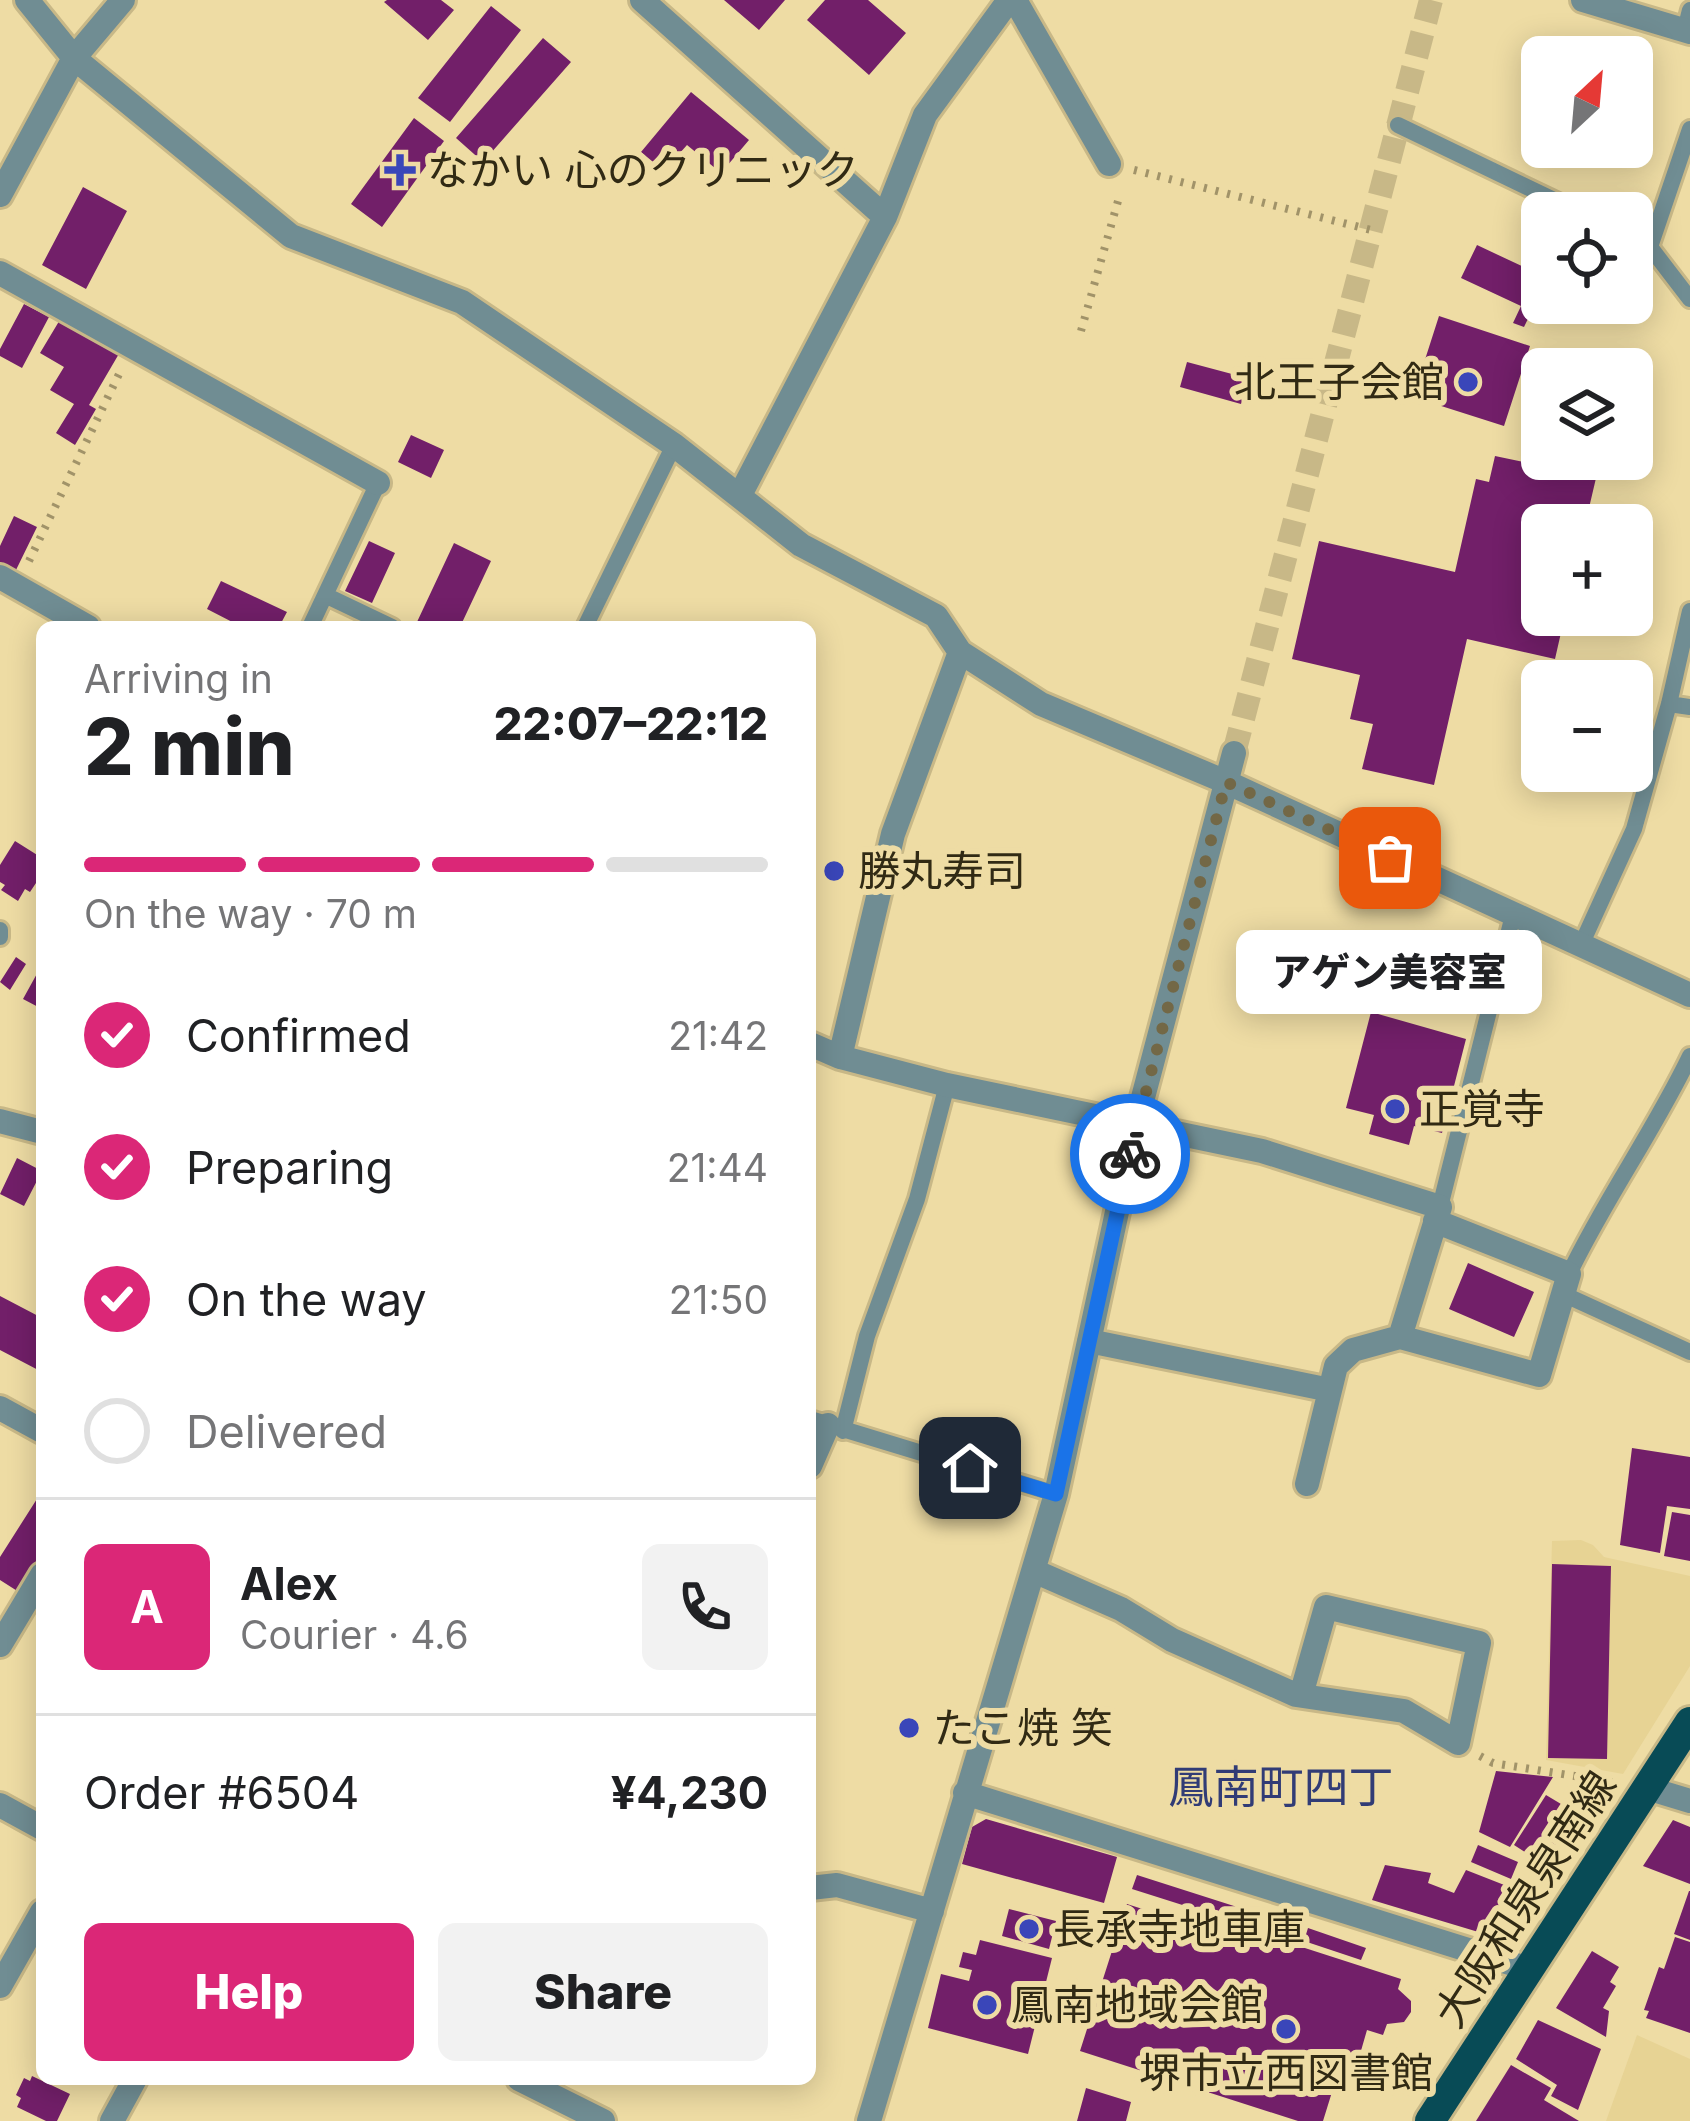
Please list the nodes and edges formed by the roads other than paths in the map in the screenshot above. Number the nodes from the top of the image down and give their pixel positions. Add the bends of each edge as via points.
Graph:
1 (27, 0) edge
2 (123, 0) edge
3 (642, 0) edge
4 (1012, 0) edge
5 (1583, 0) edge
6 (1688, 24) edge
7 (74, 58) junction
8 (1398, 125) dead end
9 (1690, 129) edge
10 (1109, 164) road end
11 (1537, 192) edge
12 (0, 195) edge
13 (885, 217) junction
14 (1653, 238) edge
15 (1653, 251) edge
16 (0, 273) edge
17 (1690, 299) edge
18 (674, 446) junction
19 (378, 484) joint
20 (740, 495) junction
21 (9, 580) edge
22 (327, 596) junction
23 (1690, 611) edge
24 (78, 621) edge
25 (313, 621) edge
26 (379, 621) edge
27 (588, 621) edge
28 (960, 652) junction
29 (1669, 704) junction
30 (1690, 707) edge
31 (1234, 753) tunnel mouth
32 (1226, 782) junction
33 (1513, 915) junction
34 (1582, 943) junction
35 (1690, 995) edge
36 (816, 1047) edge
37 (1690, 1056) edge
38 (840, 1057) junction
39 (947, 1084) junction
40 (0, 1121) edge
41 (1136, 1124) junction
42 (36, 1130) edge
43 (1438, 1214) junction
44 (1566, 1284) junction
45 (1400, 1337) junction
46 (1089, 1341) junction
47 (1690, 1352) edge
48 (1330, 1390) junction
49 (0, 1408) edge
50 (827, 1425) edge
51 (36, 1428) edge
52 (1307, 1484) dead end
53 (1056, 1494) junction
54 (1034, 1570) junction
55 (36, 1585) edge
56 (0, 1645) edge
57 (1301, 1695) junction
58 (1690, 1722) edge
59 (1647, 1788) junction
60 (965, 1793) junction
61 (1690, 1801) edge
62 (0, 1805) edge
63 (36, 1825) edge
64 (816, 1887) edge
65 (932, 1911) junction
66 (36, 1923) edge
67 (1529, 1969) junction
68 (0, 1986) edge
69 (131, 2085) edge
70 (530, 2085) edge
71 (561, 2101) edge
72 (1436, 2119) edge
73 (112, 2121) edge
74 (603, 2121) edge
75 (869, 2121) edge

1 - 7 street
2 - 7 street
3 - 13 street
4 - 10 street
4 - 13 street via 925,115
5 - 6 street
7 - 12 street
7 - 18 street via 291,236 462,302
8 - 11 lane
9 - 14 lane
13 - 20 street
15 - 17 lane
16 - 19 street
18 - 20 street
18 - 27 lane
19 - 22 lane
20 - 28 street via 801,545 936,616
21 - 24 street
22 - 25 lane
22 - 26 lane
23 - 29 lane
28 - 32 street via 1041,704
28 - 38 street via 892,834
29 - 30 lane
29 - 34 lane via 1634,830
31 - 32 street
32 - 33 street
32 - 41 street
33 - 34 street
33 - 43 lane
34 - 35 street
36 - 38 street
37 - 44 lane
38 - 39 street
39 - 41 street
39 - 50 lane via 917,1199
40 - 42 street
41 - 43 street via 1262,1151
41 - 46 street
43 - 44 street
43 - 45 street
44 - 45 street via 1539,1376
44 - 47 lane
45 - 48 street via 1353,1350 1336,1366
46 - 48 street
46 - 53 street
48 - 52 street
49 - 51 street
50 - 53 lane
53 - 54 street
54 - 57 street
54 - 60 street
55 - 56 street
57 - 57 street via 1404,1712 1458,1743 1479,1643 1326,1606
58 - 59 main road, 大阪和泉泉南線
59 - 61 street
59 - 67 main road, 大阪和泉泉南線
60 - 65 street
60 - 67 street
62 - 63 street
64 - 65 street via 837,1885
65 - 75 street
66 - 68 street
67 - 72 main road, 大阪和泉泉南線
69 - 73 street
70 - 71 street
71 - 74 street

